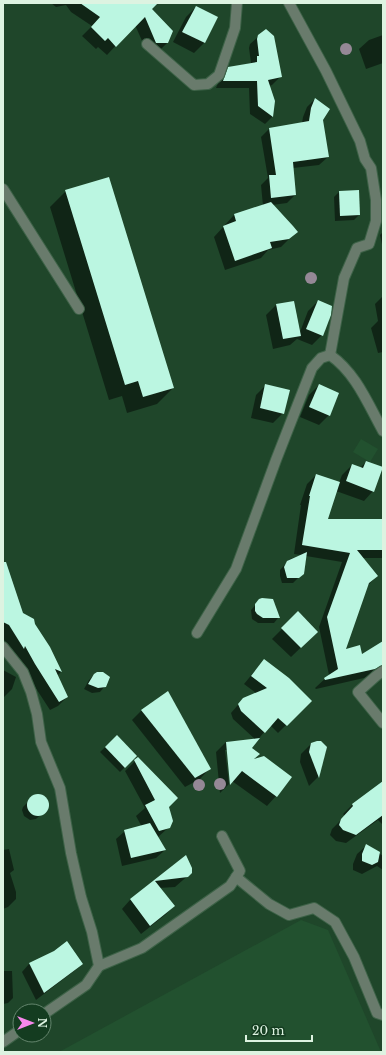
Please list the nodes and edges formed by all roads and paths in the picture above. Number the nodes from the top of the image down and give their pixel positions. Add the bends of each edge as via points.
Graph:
1 (237, 3) edge
2 (289, 3) edge
3 (146, 44) dead end
4 (3, 189) edge
5 (79, 309) dead end
6 (330, 355) junction
7 (383, 431) edge
8 (197, 633) dead end
9 (3, 647) edge
10 (383, 671) edge
11 (383, 723) edge
12 (222, 836) dead end
13 (236, 877) junction
14 (100, 966) junction
15 (52, 1009) edge
16 (383, 1015) edge
17 (12, 1036) edge
18 (3, 1042) edge

1 - 3 street via 235,28 219,75 208,84 194,86
2 - 6 street via 360,141 370,168 376,200 376,221 369,244 357,248 344,278
4 - 5 street
6 - 7 street via 353,378
6 - 8 street via 320,358 312,368 236,569
9 - 14 street via 23,672 31,692 41,742 60,788 71,853
10 - 11 street via 358,692
12 - 13 street via 240,871
13 - 14 street via 230,886 142,948
13 - 16 street via 269,904 288,915 314,908 335,922 354,957 377,1013
14 - 15 street via 86,986
17 - 18 street

